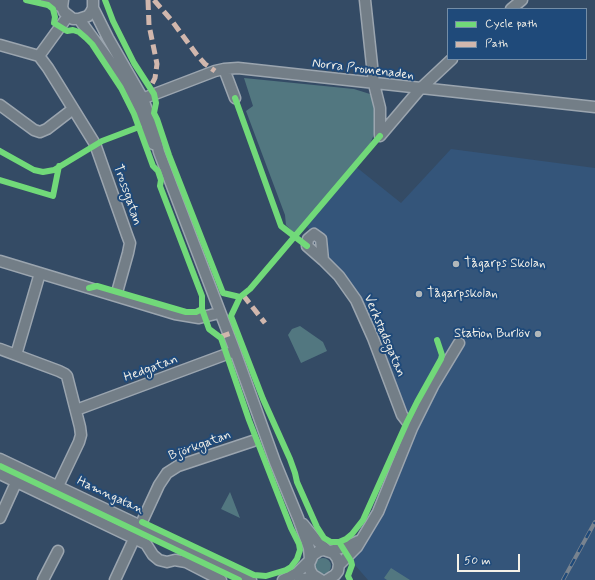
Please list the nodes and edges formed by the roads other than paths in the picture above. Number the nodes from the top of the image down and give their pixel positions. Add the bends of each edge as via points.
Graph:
1 (46, 0) edge
2 (365, 0) edge
3 (522, 0) edge
4 (93, 4) edge
5 (64, 8) edge
6 (512, 8) edge
7 (79, 20) junction
8 (0, 45) edge
9 (39, 56) junction
10 (451, 60) edge
11 (224, 69) junction
12 (374, 84) junction
13 (420, 89) junction
14 (235, 98) dead end
15 (138, 101) junction
16 (0, 105) edge
17 (595, 107) edge
18 (73, 109) junction
19 (323, 260) dead end
20 (0, 261) edge
21 (40, 273) junction
22 (116, 296) junction
23 (219, 313) junction
24 (459, 343) dead end
25 (0, 350) edge
26 (235, 352) junction
27 (16, 355) junction
28 (76, 410) junction
29 (412, 428) junction
30 (253, 441) dead end
31 (0, 459) edge
32 (22, 469) junction
33 (0, 474) edge
34 (17, 482) junction
35 (58, 486) junction
36 (0, 518) edge
37 (298, 518) junction
38 (141, 526) junction
39 (135, 539) junction
40 (363, 540) junction
41 (58, 551) dead end
42 (329, 551) junction
43 (310, 559) junction
44 (338, 573) edge
45 (320, 579) edge
46 (43, 580) edge
47 (115, 580) edge
48 (221, 580) edge
49 (251, 580) edge
50 (283, 580) edge
51 (300, 580) edge

1 - 5 street
2 - 12 street
3 - 6 street
4 - 7 street via 88,16
4 - 15 street
5 - 7 street via 73,19
5 - 9 street
7 - 15 street
8 - 9 street
9 - 18 street, Trossgatan
10 - 13 street
11 - 12 street, Norra Promenaden via 238,68
11 - 14 street
11 - 15 street, Norra Promenaden
12 - 13 street, Norra Promenaden
12 - 13 street via 380,108 380,136
13 - 17 street, Norra Promenaden
15 - 23 street via 146,132 158,152
16 - 18 street via 40,132
18 - 22 street, Trossgatan via 95,144 130,243
19 - 29 street, Verkstadsgatan via 339,276 356,300 402,415
20 - 21 street
21 - 22 street
21 - 27 street
22 - 23 street via 187,317 199,318
23 - 26 street
24 - 29 street
25 - 27 street
26 - 28 street, Hedgatan
26 - 37 street
27 - 28 street via 65,374
28 - 35 street via 81,435
29 - 40 street via 378,512
30 - 38 street, Björkgatan via 172,469 159,485
31 - 32 street, Hamngatan
32 - 34 street
32 - 35 street, Hamngatan
33 - 34 street
34 - 36 street
34 - 39 street
35 - 38 street, Hamngatan
37 - 42 street
37 - 43 street via 309,548
38 - 39 street, Björkgatan
38 - 49 street, Hamngatan
39 - 47 street, Björkgatan
39 - 48 street via 146,544 159,560 186,562
40 - 42 street
40 - 44 street
41 - 46 street
42 - 43 street via 317,552
42 - 44 street via 336,556
43 - 45 street via 309,568
43 - 50 street via 297,572
44 - 45 street via 333,577
45 - 51 street

